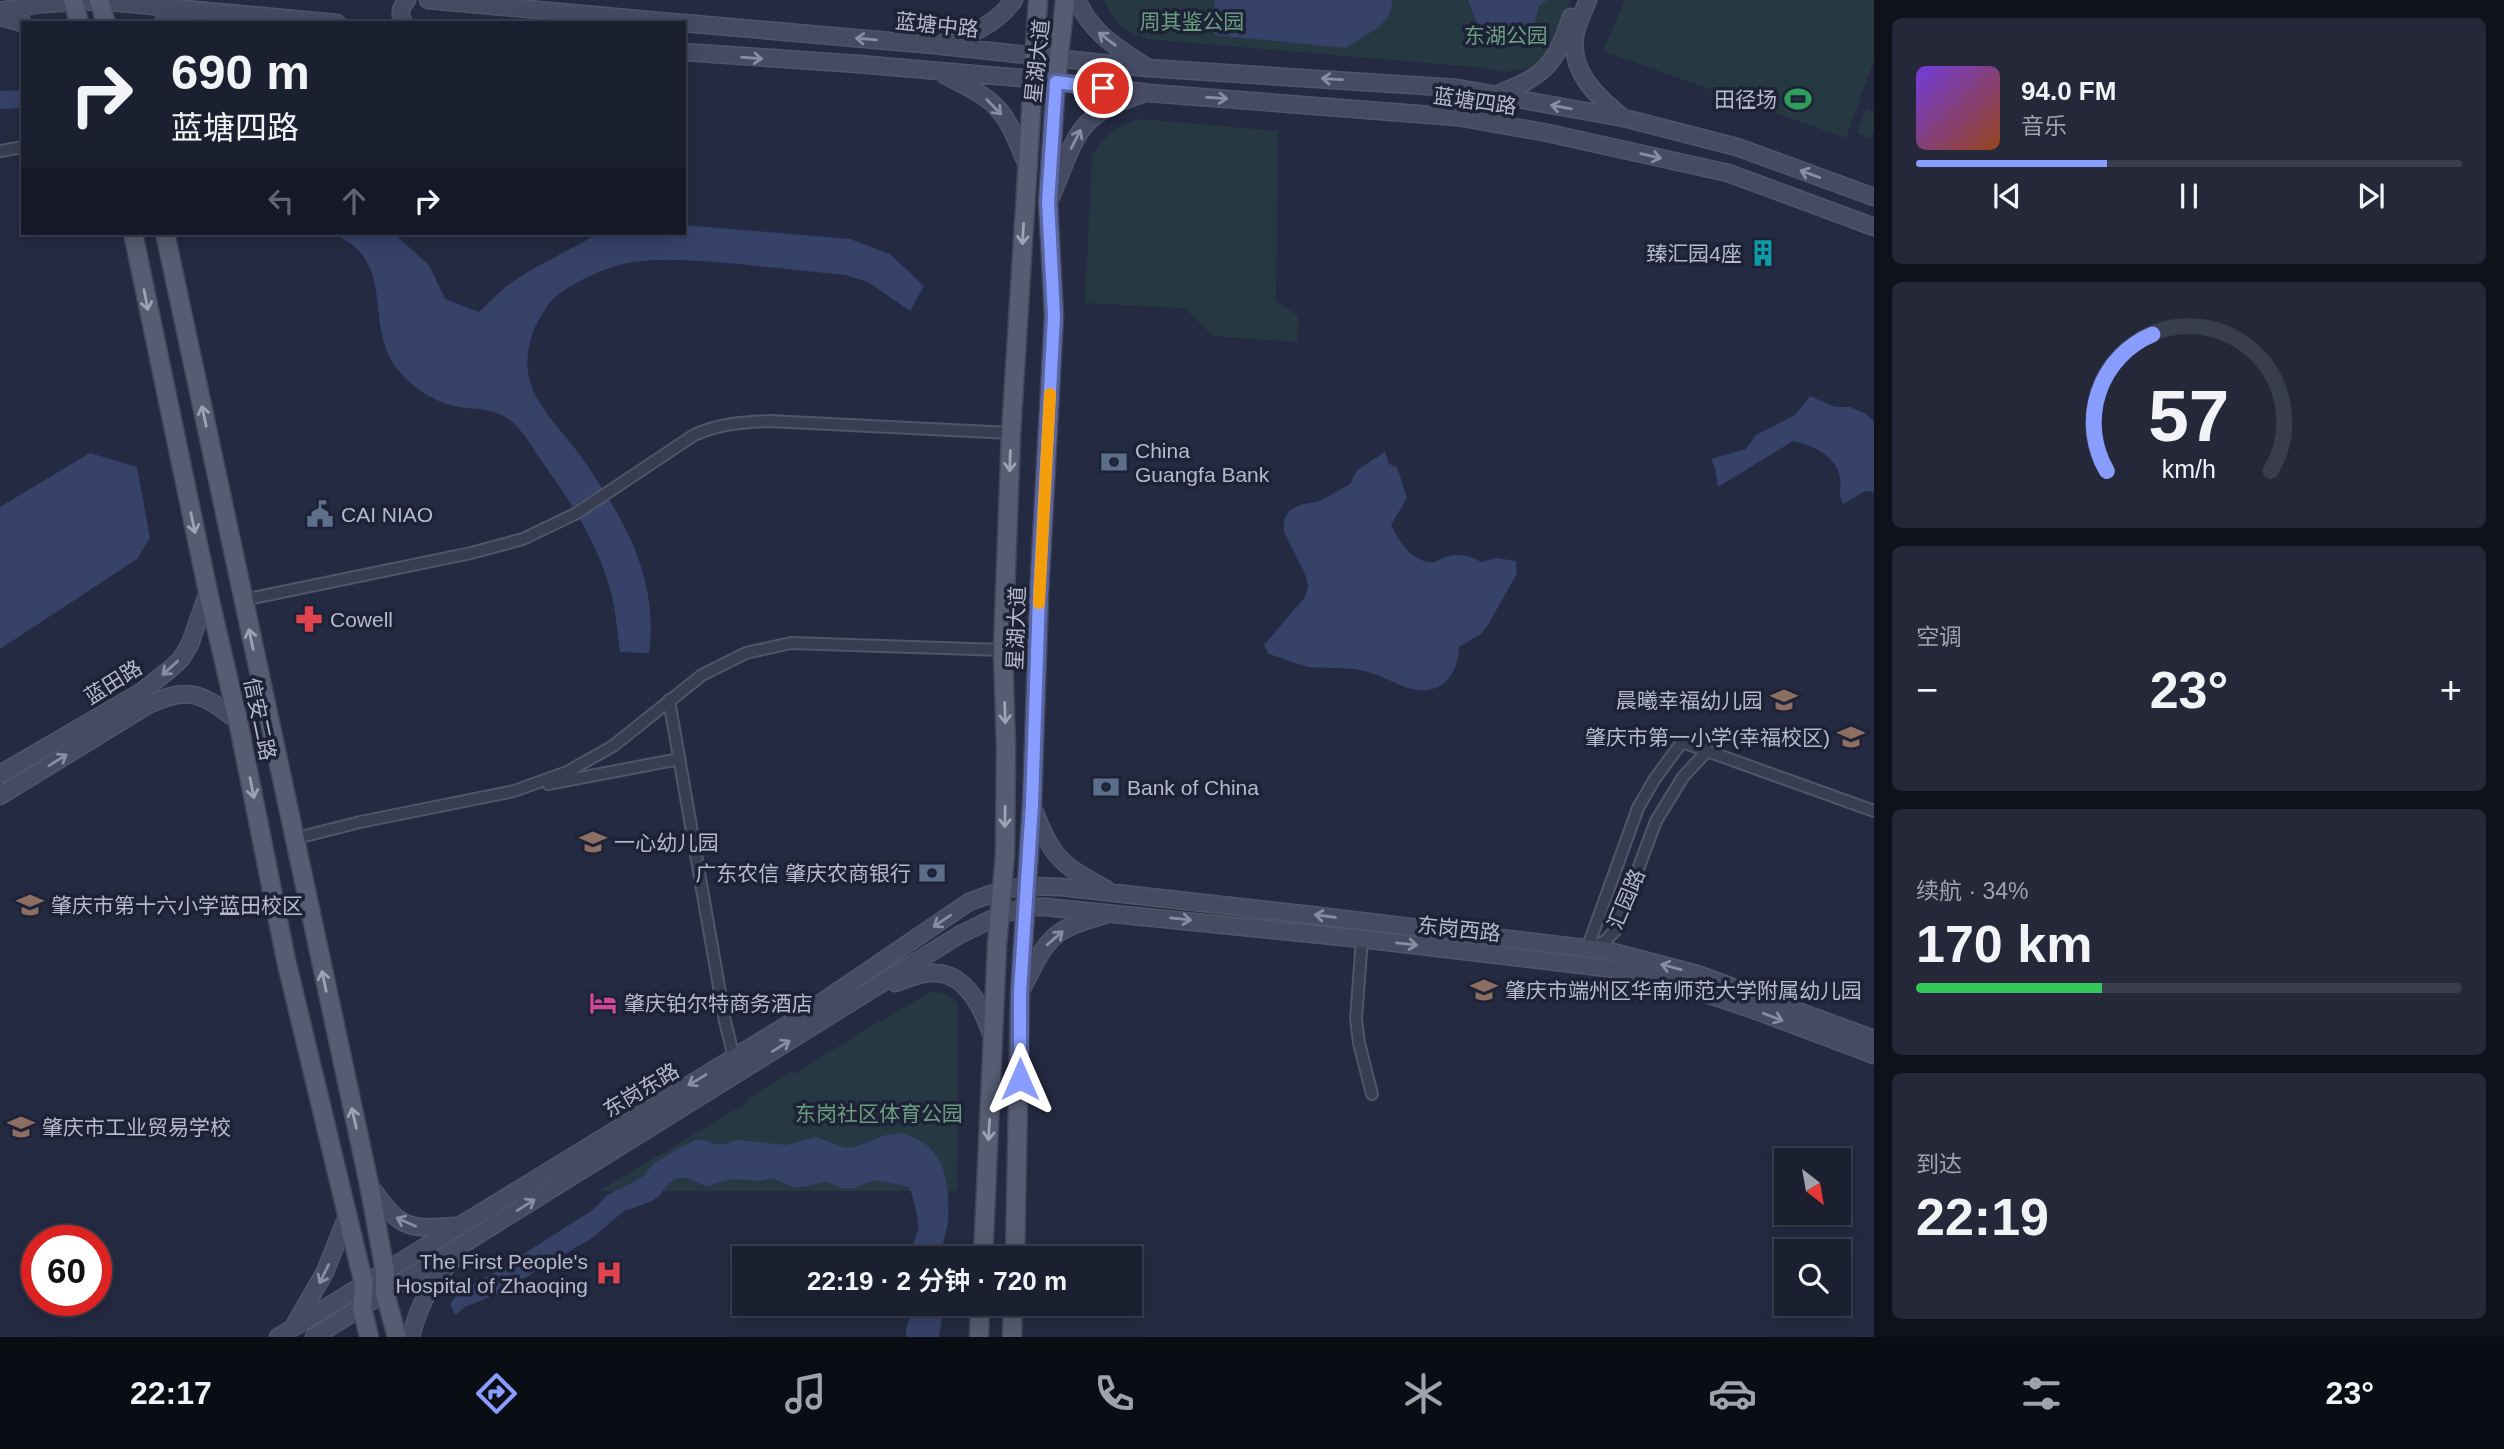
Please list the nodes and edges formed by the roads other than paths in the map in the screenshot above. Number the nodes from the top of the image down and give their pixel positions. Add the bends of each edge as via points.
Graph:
1 (99, 0) edge
2 (407, 0) edge
3 (428, 0) edge
4 (1014, 0) edge
5 (1038, 0) edge
6 (1065, 0) edge
7 (1077, 0) edge
8 (1577, 0) edge
9 (1588, 0) edge
10 (73, 1) edge
11 (0, 11) edge
12 (196, 11) junction
13 (0, 17) edge
14 (78, 21) edge
15 (105, 21) edge
16 (168, 21) edge
17 (314, 21) edge
18 (403, 21) edge
19 (661, 21) edge
20 (21, 22) edge
21 (686, 23) edge
22 (783, 32) junction
23 (934, 46) junction
24 (686, 52) edge
25 (1034, 56) junction
26 (1059, 59) junction
27 (781, 61) junction
28 (1148, 68) junction
29 (938, 71) junction
30 (1033, 79) junction
31 (1056, 82) junction
32 (1380, 82) junction
33 (1149, 93) junction
34 (1498, 94) junction
35 (1379, 111) junction
36 (1624, 118) junction
37 (21, 147) edge
38 (1737, 147) junction
39 (0, 151) edge
40 (1027, 165) junction
41 (1728, 173) junction
42 (1874, 197) edge
43 (1048, 202) junction
44 (1874, 227) edge
45 (134, 235) edge
46 (165, 235) edge
47 (1011, 433) junction
48 (208, 592) junction
49 (243, 600) junction
50 (1003, 650) junction
51 (669, 700) junction
52 (239, 721) junction
53 (1006, 749) junction
54 (1034, 751) junction
55 (1707, 751) junction
56 (679, 759) junction
57 (0, 774) edge
58 (514, 790) junction
59 (0, 796) edge
60 (1032, 804) junction
61 (1874, 811) edge
62 (293, 839) junction
63 (1027, 886) junction
64 (1002, 890) junction
65 (1115, 894) junction
66 (1146, 898) junction
67 (1026, 907) junction
68 (1113, 912) junction
69 (1000, 915) junction
70 (1144, 915) junction
71 (1362, 939) junction
72 (1587, 949) junction
73 (1020, 992) junction
74 (863, 995) junction
75 (993, 1037) junction
76 (1874, 1039) edge
77 (338, 1048) junction
78 (309, 1054) junction
79 (1874, 1055) edge
80 (736, 1065) junction
81 (1372, 1094) dead end
82 (369, 1184) junction
83 (348, 1214) junction
84 (458, 1226) junction
85 (468, 1242) junction
86 (983, 1246) edge
87 (1015, 1246) edge
88 (421, 1249) junction
89 (429, 1266) junction
90 (386, 1271) junction
91 (364, 1284) junction
92 (386, 1293) junction
93 (362, 1307) junction
94 (320, 1311) junction
95 (980, 1316) edge
96 (1013, 1316) edge
97 (329, 1328) junction
98 (285, 1333) edge
99 (314, 1337) edge
100 (369, 1337) edge
101 (397, 1337) edge
102 (411, 1337) edge
103 (979, 1337) edge
104 (1012, 1337) edge

1 - 10 main road
1 - 12 main road
1 - 15 main road
2 - 18 main road via 401,8
3 - 19 main road, 蓝塘中路
4 - 23 main road via 978,32
5 - 25 main road, 星湖大道
6 - 26 main road, 星湖大道
28 -> 7 main road via 1103,37
8 - 34 main road via 1560,48 1547,68
9 - 36 main road via 1576,33 1581,74 1595,95
10 - 11 main road
10 - 14 main road
12 - 16 main road
12 - 17 main road
13 - 20 main road
21 - 22 main road, 蓝塘中路
23 -> 22 main road, 蓝塘中路
22 - 27 main road via 786,52
23 - 25 main road, 蓝塘中路
24 -> 27 main road
25 - 26 main road, 蓝塘中路
25 - 30 main road, 星湖大道
26 - 28 main road, 蓝塘四路
26 - 31 main road, 星湖大道
27 - 29 main road
32 -> 28 main road, 蓝塘四路
29 - 30 main road
29 -> 40 main road via 999,110
30 - 31 main road
30 - 40 main road, 星湖大道
31 - 33 main road, 蓝塘四路
31 - 43 main road, 星湖大道
32 - 34 main road, 蓝塘四路
32 - 35 main road via 1363,90 1365,103
33 -> 35 main road, 蓝塘四路
43 -> 33 main road via 1083,127 1105,109
36 -> 34 main road, 蓝塘四路
35 -> 41 main road, 蓝塘四路 via 1457,117 1564,136
36 - 38 main road, 蓝塘四路
37 - 39 street
38 - 41 main road
42 -> 38 main road, 蓝塘四路
40 -> 47 main road, 星湖大道
41 - 44 main road, 蓝塘四路
43 - 54 main road, 星湖大道 via 1054,316
45 -> 48 main road, 信安二路
49 -> 46 main road, 信安二路
47 - 49 street via 782,422 715,426 544,530 496,547
47 -> 50 main road, 星湖大道
48 - 52 main road, 信安二路
48 -> 57 main road, 蓝田路 via 190,645 164,674
62 -> 49 main road, 信安二路
50 - 51 street via 791,643 746,653 702,675
50 -> 53 main road, 星湖大道
51 - 56 street
51 - 58 street via 613,746 567,772
59 -> 52 main road, 蓝田路 via 168,696 192,694
52 -> 78 main road, 信安二路
53 - 54 main road via 1022,755
53 -> 64 main road, 星湖大道
54 - 60 main road, 星湖大道
55 - 61 street
55 - 72 street, 汇园路 via 1683,777 1656,821 1615,931 1605,942
55 - 72 street, 汇园路 via 1682,741 1654,780 1639,808
56 - 58 street
56 - 80 street
58 - 62 street
60 - 63 main road, 星湖大道
60 - 65 main road via 1056,856 1075,873
77 -> 62 main road, 信安二路
63 - 64 main road, 东岗东路
63 - 65 main road, 东岗西路
63 - 67 main road, 星湖大道
64 - 69 main road, 星湖大道
64 -> 80 main road, 东岗东路 via 969,902
65 - 66 main road, 东岗西路
66 - 70 main road
72 -> 66 main road, 东岗西路
67 - 68 main road, 东岗西路
67 - 69 main road, 东岗东路
67 - 73 main road, 星湖大道
68 - 70 main road, 东岗西路
73 -> 68 main road via 1054,937
69 - 74 main road, 东岗东路
69 - 75 main road, 星湖大道
70 -> 71 main road, 东岗西路
71 -> 79 main road, 东岗西路 via 1648,976 1734,1002
71 - 81 street via 1356,1019
76 -> 72 main road, 东岗西路 via 1696,974
73 - 87 main road, 星湖大道
74 - 75 main road via 918,975 942,974 972,995
80 -> 74 main road, 东岗东路
75 -> 86 main road, 星湖大道
77 - 78 main road
82 -> 77 main road, 信安二路
78 - 83 main road, 信安二路
80 -> 84 main road, 东岗东路
85 -> 80 main road, 东岗东路
84 -> 82 main road via 404,1224
82 - 90 main road, 信安二路
83 - 91 main road, 信安二路
83 -> 98 main road via 316,1291
84 - 88 main road, 东岗东路
85 - 89 main road, 东岗东路
85 - 102 main road via 426,1293
88 - 89 main road
88 - 90 main road, 东岗东路
89 - 92 main road, 东岗东路
90 - 91 main road, 东岗东路
90 - 92 main road, 信安二路
91 - 93 main road, 信安二路
91 - 94 main road, 东岗东路
92 - 93 main road, 东岗东路
92 - 101 main road, 信安二路
93 - 97 main road, 东岗东路
93 - 100 main road, 信安二路
94 - 97 main road
94 - 98 main road, 东岗东路
95 - 103 main road
96 - 104 main road
97 - 99 main road, 东岗东路

